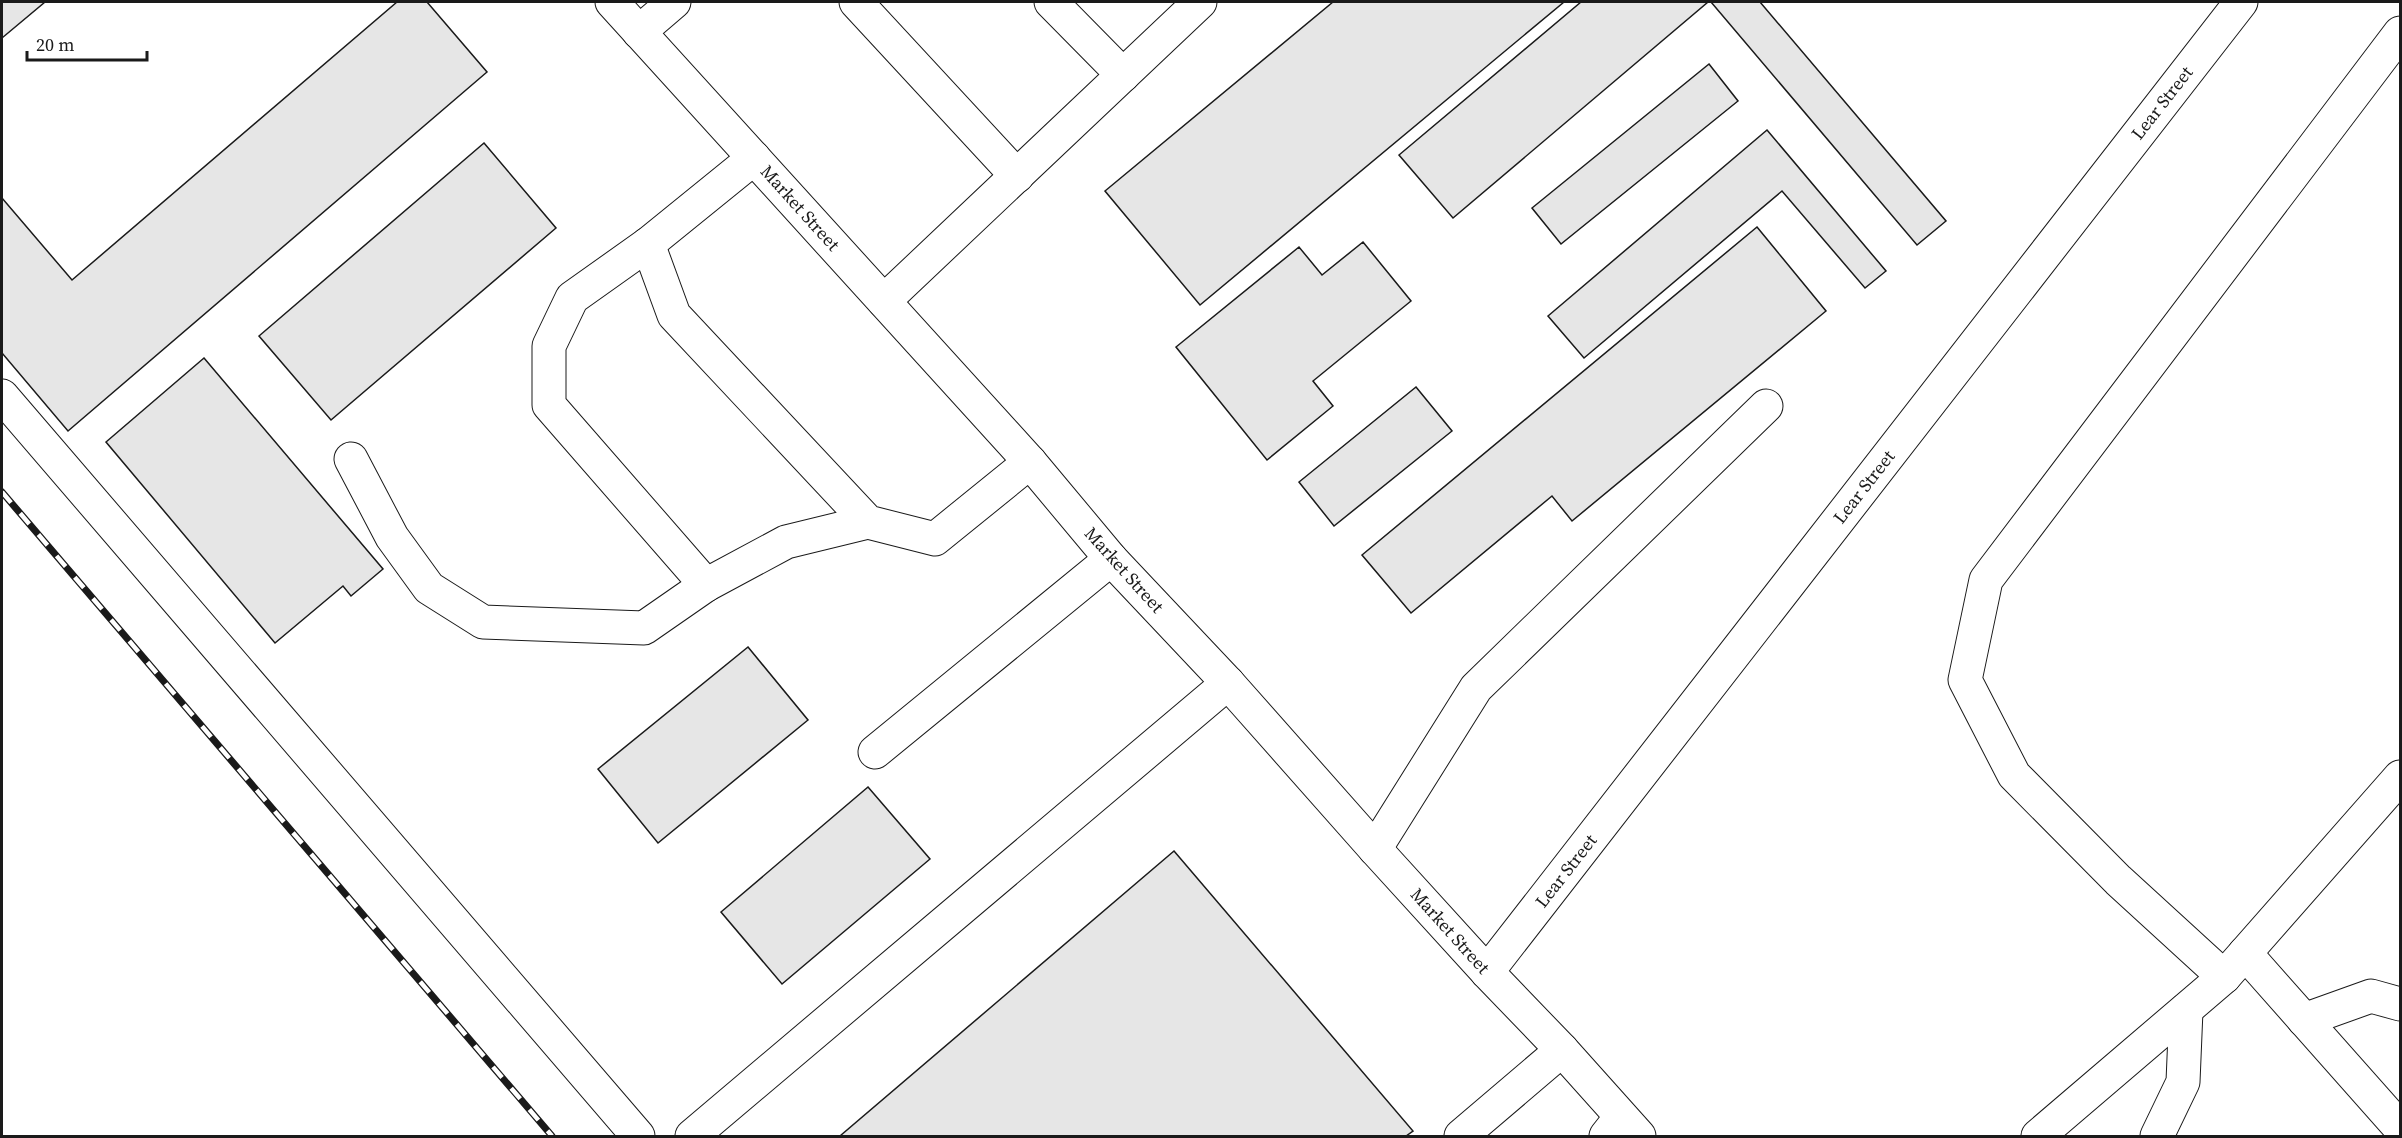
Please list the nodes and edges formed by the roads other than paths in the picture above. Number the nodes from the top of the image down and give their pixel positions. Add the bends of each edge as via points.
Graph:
1 (612, 2) edge
2 (674, 2) edge
3 (856, 2) edge
4 (1052, 2) edge
5 (2241, 2) edge
6 (1189, 6) edge
7 (639, 32) junction
8 (2400, 33) edge
9 (1123, 75) junction
10 (754, 158) junction
11 (1017, 176) junction
12 (648, 244) junction
13 (884, 301) junction
14 (2, 396) edge
15 (1766, 406) dead end
16 (351, 459) dead end
17 (1030, 462) junction
18 (868, 522) junction
19 (1111, 559) junction
20 (706, 585) junction
21 (1228, 683) junction
22 (875, 752) dead end
23 (2400, 777) edge
24 (1375, 849) junction
25 (2234, 965) junction
26 (1487, 972) junction
27 (2400, 1004) edge
28 (2186, 1010) junction
29 (2304, 1020) junction
30 (1562, 1050) junction
31 (2400, 1128) edge
32 (1622, 1130) edge
33 (638, 1137) edge
34 (692, 1137) edge
35 (1461, 1137) edge
36 (2038, 1137) edge
37 (2157, 1137) edge

1 - 7 street, Market Street
2 - 7 street
3 - 11 street
4 - 9 street
5 - 26 street, Lear Street
6 - 9 street
7 - 10 street, Market Street
8 - 25 street via 1986,580 1965,680 2014,775 2118,880
9 - 11 street
10 - 12 street
10 - 13 street, Market Street
11 - 13 street
12 - 18 street via 674,315
12 - 20 street via 572,298 549,346 549,405
13 - 17 street, Market Street
14 - 33 street
15 - 24 street via 1476,688
16 - 20 street via 392,537 429,588 483,622 644,627
17 - 18 street via 935,539
17 - 19 street, Market Street
18 - 20 street via 786,542
19 - 21 street, Market Street
19 - 22 street
21 - 24 street, Market Street
21 - 34 street
23 - 25 street
24 - 26 street, Market Street
25 - 28 street
25 - 29 street
26 - 30 street, Market Street
27 - 29 street via 2371,996
28 - 36 street
28 - 37 street via 2183,1082
29 - 31 street
30 - 32 street, Market Street
30 - 35 street

